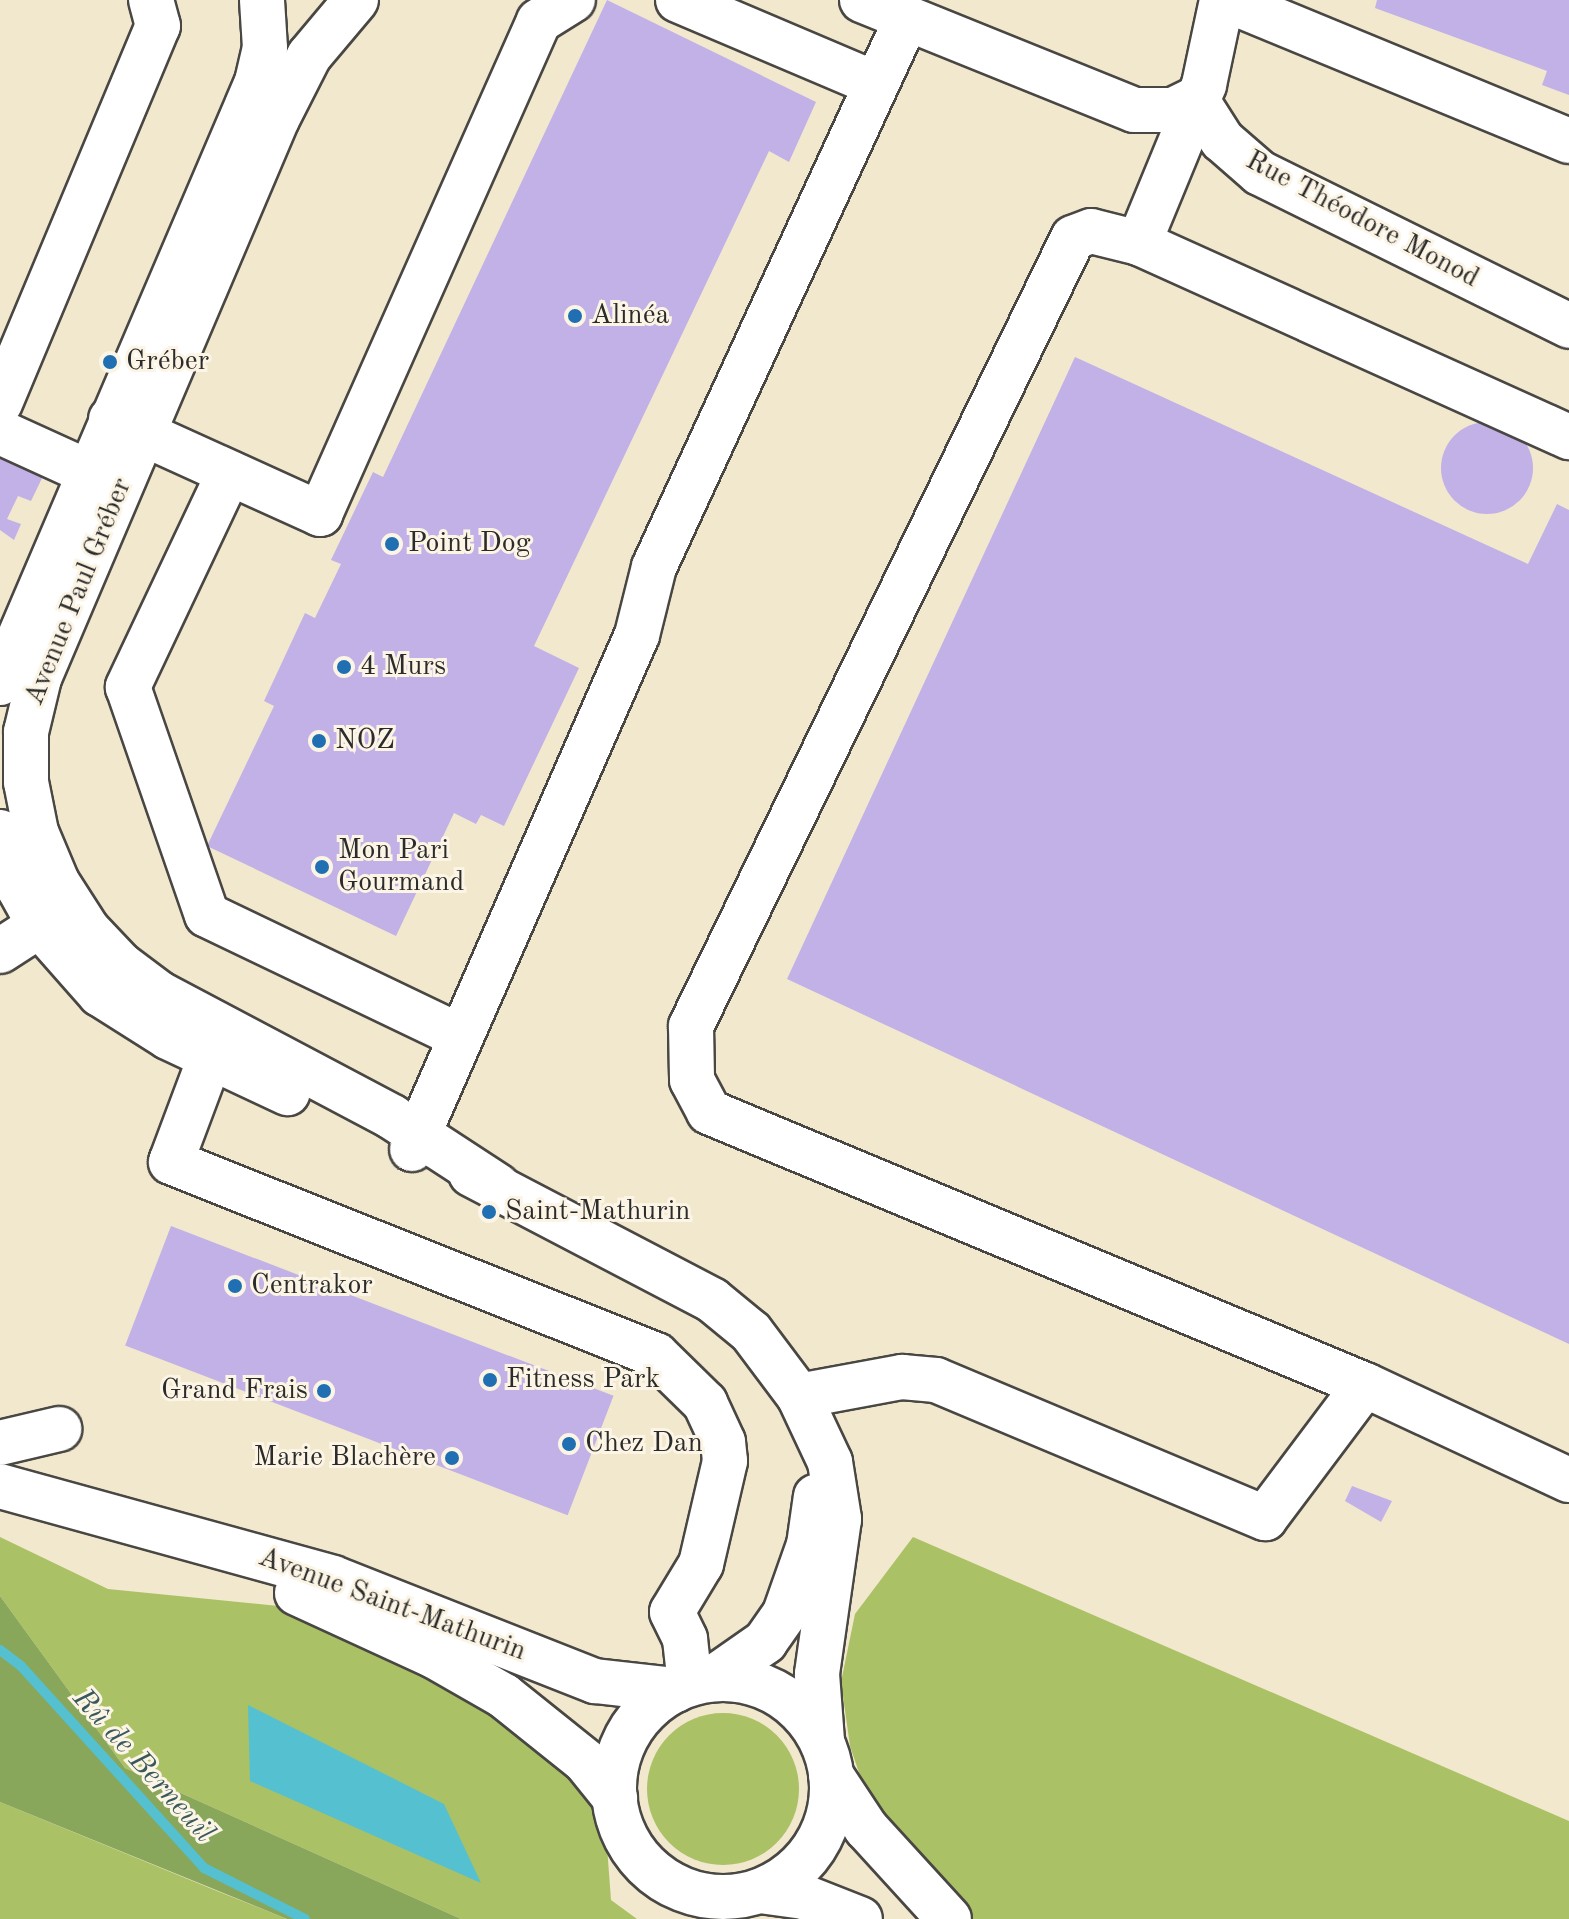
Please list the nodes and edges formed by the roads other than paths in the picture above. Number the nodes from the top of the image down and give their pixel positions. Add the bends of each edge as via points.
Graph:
1 (151, 0) edge
2 (262, 0) edge
3 (318, 0) edge
4 (346, 0) edge
5 (356, 0) edge
6 (573, 0) edge
7 (678, 0) edge
8 (862, 0) edge
9 (1225, 0) edge
10 (907, 18) junction
11 (876, 84) junction
12 (1196, 99) junction
13 (1569, 141) edge
14 (1139, 243) junction
15 (1569, 326) edge
16 (0, 403) edge
17 (127, 427) junction
18 (0, 432) edge
19 (1569, 437) edge
20 (229, 473) junction
21 (104, 480) junction
22 (0, 683) edge
23 (0, 832) edge
24 (55, 916) junction
25 (0, 951) edge
26 (459, 1036) junction
27 (216, 1042) junction
28 (415, 1141) junction
29 (1365, 1385) junction
30 (799, 1396) junction
31 (59, 1429) dead end
32 (0, 1443) edge
33 (1569, 1480) edge
34 (0, 1486) edge
35 (109, 1518) junction
36 (692, 1684) junction
37 (826, 1758) junction
38 (615, 1798) junction
39 (760, 1891) junction
40 (860, 1919) edge
41 (949, 1919) edge

1 - 16 street via 158,26
2 - 17 street, Avenue Paul Gréber via 265,48 257,82
3 - 4 street
5 - 17 street, Avenue Paul Gréber via 301,69
6 - 20 street via 539,21 320,514
7 - 11 street
8 - 10 street
9 - 12 street via 1211,65
9 - 13 street
10 - 11 street
10 - 12 street via 1134,110 1173,110
11 - 26 street via 654,567 637,635
12 - 14 street
12 - 15 street, Rue Théodore Monod via 1222,140 1260,173
14 - 19 street
14 - 29 street via 1091,231 1073,238 691,1026 692,1080 709,1112
17 - 20 street
17 - 21 street, Avenue Paul Gréber
18 - 21 street
20 - 26 street via 128,687 207,915
21 - 22 street, Avenue Paul Gréber
21 - 24 street, Avenue Paul Gréber via 26,732 30,809
23 - 24 street, Avenue Paul Gréber via 19,888
24 - 25 street
24 - 27 street, Avenue Paul Gréber via 79,974 117,1007
26 - 28 street
27 - 28 street, Avenue Paul Gréber
27 - 36 street via 171,1162 656,1355 705,1403 723,1442 725,1461 701,1564 672,1612 685,1639
28 - 30 street, Avenue Paul Gréber via 712,1300 751,1332
29 - 30 street via 1265,1518 936,1380 902,1377
29 - 33 street
30 - 36 street, Avenue Paul Gréber via 817,1478 801,1573 776,1629 746,1659
30 - 37 street, Avenue Paul Gréber via 830,1462 839,1509 835,1571 817,1674
31 - 32 street
34 - 35 street, Avenue Saint-Mathurin
35 - 36 street, Avenue Saint-Mathurin via 237,1547 333,1578 595,1681
35 - 38 street, Avenue Saint-Mathurin via 302,1595 473,1676 555,1734
36 - 37 street via 739,1680 773,1690 801,1711
36 - 38 street via 652,1706 628,1735 616,1770
37 - 39 street via 831,1806 816,1845 788,1876
37 - 41 street via 866,1828
38 - 39 street via 632,1847 660,1877 709,1896
39 - 40 street via 804,1897

